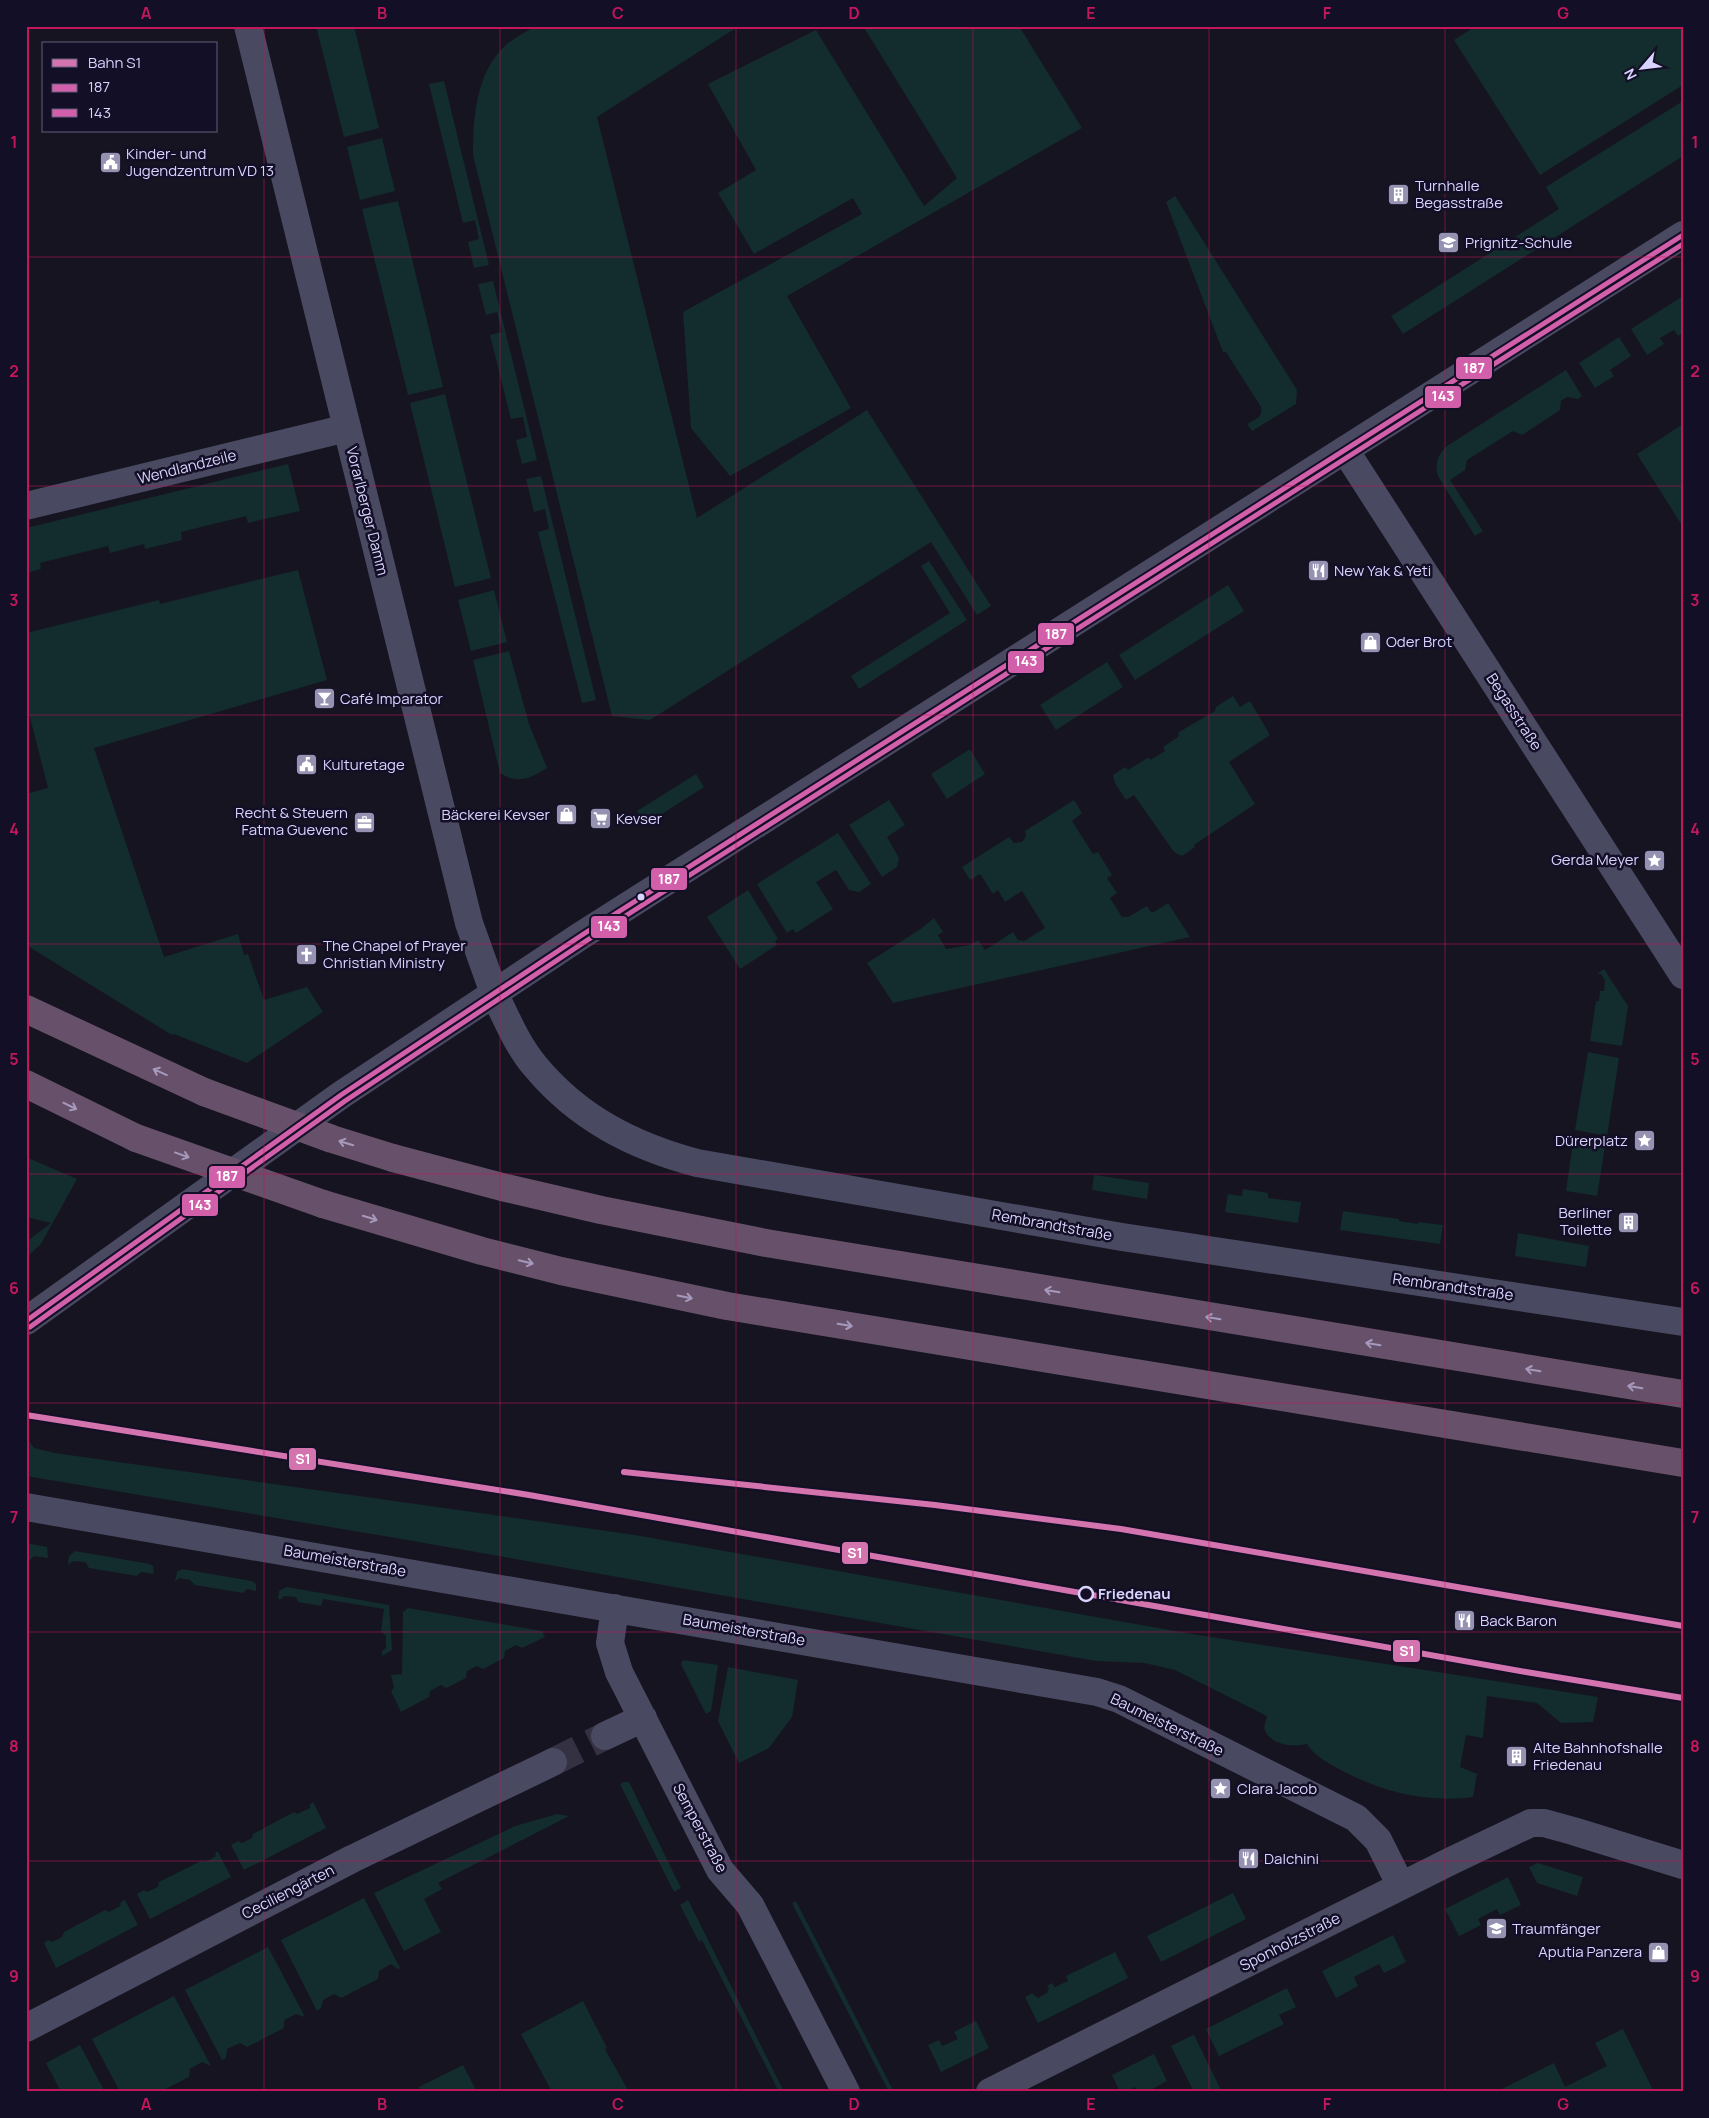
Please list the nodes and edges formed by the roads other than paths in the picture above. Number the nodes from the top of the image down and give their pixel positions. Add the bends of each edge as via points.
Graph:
1 (248, 26) edge
2 (1683, 235) edge
3 (347, 428) junction
4 (1345, 450) junction
5 (26, 506) edge
6 (1683, 975) edge
7 (494, 993) junction
8 (26, 1009) edge
9 (26, 1084) edge
10 (26, 1321) edge
11 (1683, 1322) edge
12 (1683, 1394) edge
13 (1683, 1463) edge
14 (26, 1507) edge
15 (615, 1608) junction
16 (643, 1718) junction
17 (605, 1736) tunnel mouth
18 (553, 1762) tunnel mouth
19 (1683, 1865) edge
20 (1401, 1886) junction
21 (26, 2028) edge
22 (846, 2092) edge
23 (990, 2092) edge

1 - 3 street, Vorarlberger Damm
2 - 4 street
3 - 5 street, Wendlandzeile
3 - 7 street, Vorarlberger Damm via 469,923
4 - 6 street, Begasstraße
4 - 7 street
7 - 10 street via 341,1095
7 - 11 street, Rembrandtstraße via 534,1066 562,1095 604,1126 647,1148 671,1156 706,1165 1132,1238
12 -> 8 highway, bridge via 766,1243 502,1187 332,1139 204,1092
9 -> 13 highway, bridge via 136,1138 323,1204 561,1271 727,1306
14 - 15 street, Baumeisterstraße
15 - 16 street, Semperstraße via 610,1643 619,1672
15 - 20 street, Baumeisterstraße via 1098,1692 1119,1699 1356,1818 1378,1840
16 - 17 street
16 - 22 street, Semperstraße via 720,1870 750,1905
18 - 21 street, Ceciliengärten via 352,1859
19 - 20 street, Sponholzstraße via 1595,1837 1544,1823 1531,1823
20 - 23 street, Sponholzstraße

